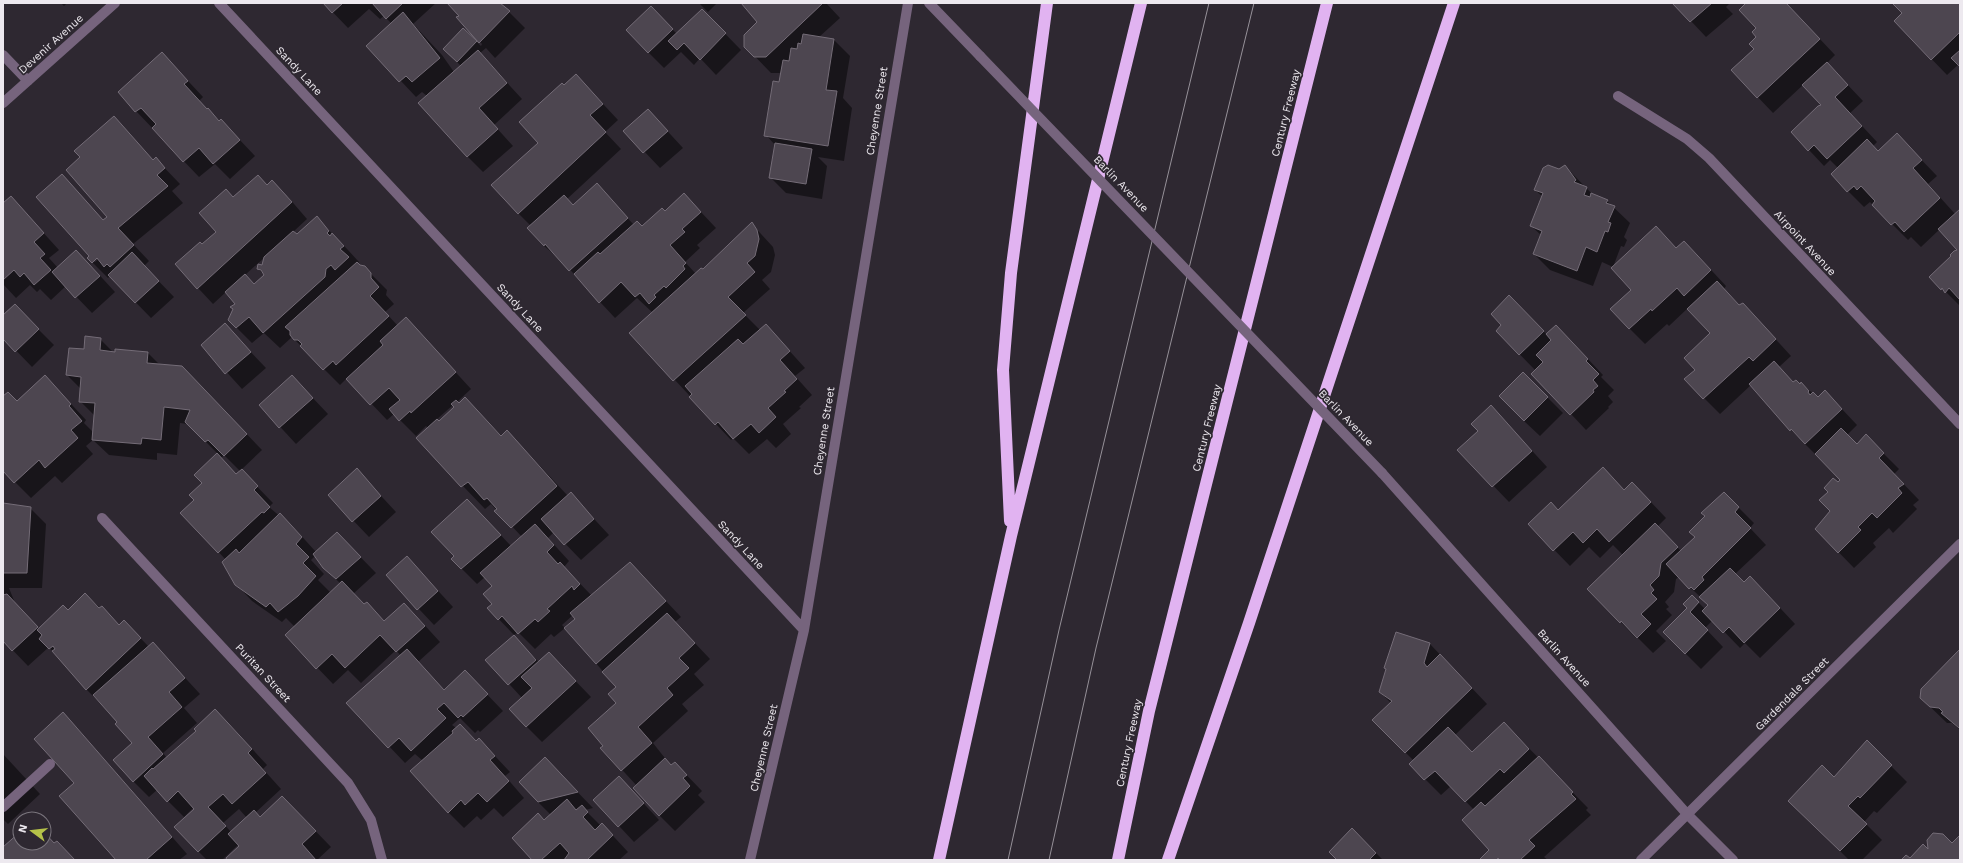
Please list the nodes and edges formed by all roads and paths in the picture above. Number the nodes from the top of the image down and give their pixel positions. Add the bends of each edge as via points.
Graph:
1 (115, 3) edge
2 (219, 3) edge
3 (908, 3) edge
4 (928, 3) edge
5 (1047, 3) edge
6 (1141, 3) edge
7 (1327, 3) edge
8 (1454, 3) edge
9 (3, 55) edge
10 (28, 81) junction
11 (1618, 96) dead end
12 (3, 103) edge
13 (1960, 424) edge
14 (102, 518) dead end
15 (1011, 536) junction
16 (1960, 544) edge
17 (804, 630) junction
18 (50, 764) dead end
19 (3, 807) edge
20 (1687, 814) junction
21 (382, 860) edge
22 (750, 860) edge
23 (939, 860) edge
24 (1118, 860) edge
25 (1168, 860) edge
26 (1641, 860) edge
27 (1733, 860) edge

1 - 10 street, Devenir Avenue
2 - 17 street, Sandy Lane
3 - 17 street, Cheyenne Street
4 - 20 street, Barlin Avenue, bridge via 1382,473
5 - 15 highway via 1011,273 1003,370
6 - 15 highway
7 - 24 highway, Century Freeway via 1149,711
8 - 25 highway
9 - 10 street
10 - 12 street, Devenir Avenue
11 - 13 street, Airpoint Avenue via 1676,132 1708,158
14 - 21 street, Puritan Street via 348,782 371,820
15 - 23 highway
16 - 20 street, Gardendale Street
17 - 22 street, Cheyenne Street
18 - 19 street
20 - 26 street, Gardendale Street
20 - 27 street, Barlin Avenue

